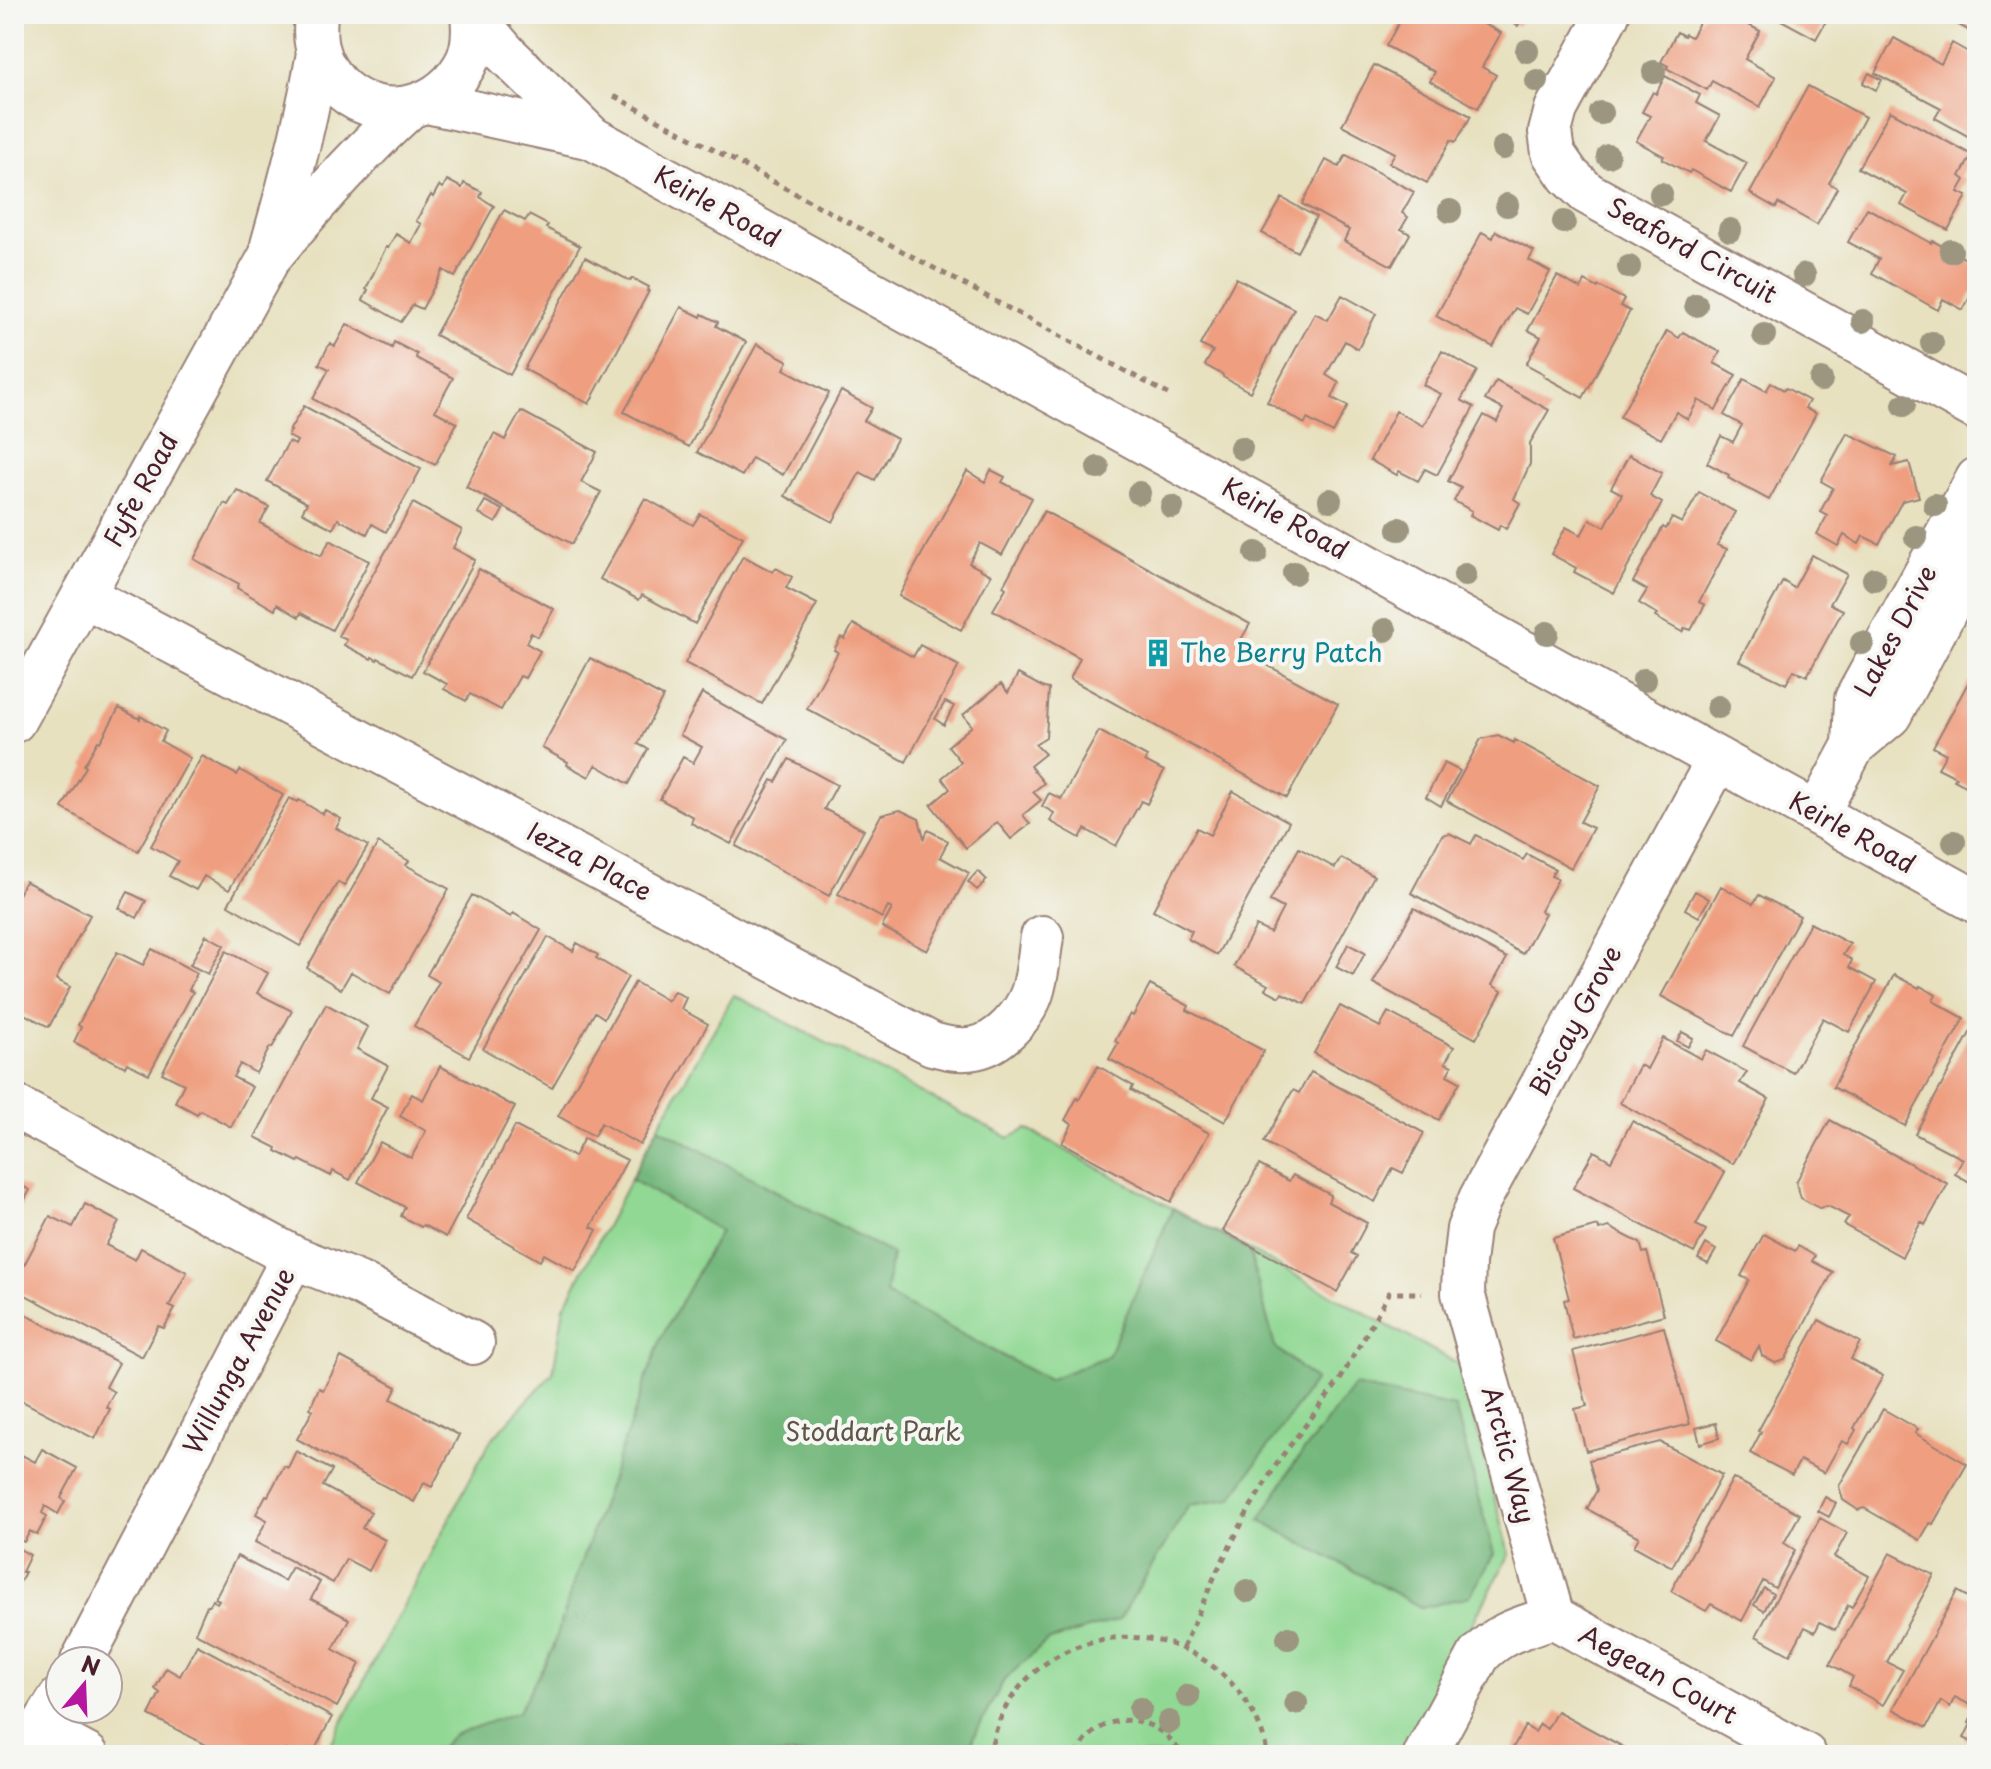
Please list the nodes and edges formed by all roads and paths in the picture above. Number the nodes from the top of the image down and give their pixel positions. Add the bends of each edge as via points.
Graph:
1 (1608, 14) edge
2 (472, 15) edge
3 (310, 29) edge
4 (603, 89) dead end
5 (418, 105) junction
6 (592, 138) junction
7 (269, 258) junction
8 (1168, 394) dead end
9 (1977, 409) edge
10 (1977, 479) edge
11 (1977, 552) edge
12 (83, 595) junction
13 (14, 721) edge
14 (1854, 745) junction
15 (1718, 759) junction
16 (1817, 814) junction
17 (1977, 902) edge
18 (1042, 937) dead end
19 (14, 1106) edge
20 (293, 1257) junction
21 (1463, 1293) junction
22 (473, 1343) dead end
23 (1553, 1617) junction
24 (90, 1645) edge
25 (1183, 1648) junction
26 (38, 1728) edge
27 (87, 1755) edge
28 (989, 1755) edge
29 (1077, 1755) edge
30 (1182, 1755) edge
31 (1267, 1755) edge
32 (1425, 1755) edge
33 (1805, 1755) edge

1 - 9 street, Seaford Circuit via 1556,109 1550,132 1553,153 1569,176 1587,193
2 - 5 street, Fyfe Road via 473,42 465,67 449,87
2 - 6 street, Keirle Road
3 - 5 street, Keirle Road via 328,74 344,91 386,109
3 - 7 street, Fyfe Road via 312,89
4 - 8 path
5 - 6 street, Keirle Road
5 - 7 street, Fyfe Road via 340,175
6 - 15 street, Keirle Road
7 - 12 street, Fyfe Road
10 - 14 street, Lakes Drive via 1856,699
11 - 14 street, Lakes Drive via 1890,715
12 - 13 street, Fyfe Road
12 - 18 street, Iezza Place via 932,1044 978,1048 1016,1022 1031,994
14 - 16 street, Lakes Drive
15 - 16 street, Keirle Road
15 - 21 street, Biscay Grove via 1480,1199 1468,1229
16 - 17 street, Keirle Road
19 - 20 street, Willunga Avenue
20 - 22 street via 358,1283
20 - 24 street, Willunga Avenue
21 - 23 street, Arctic Way
21 - 25 path via 1389,1293 1340,1380 1251,1506
23 - 32 street via 1489,1644
23 - 33 street, Aegean Court
25 - 28 path via 1121,1637 1058,1654 1011,1698
25 - 31 path via 1213,1665 1237,1688 1255,1717
26 - 27 street
29 - 30 path via 1102,1727 1138,1721 1171,1738

